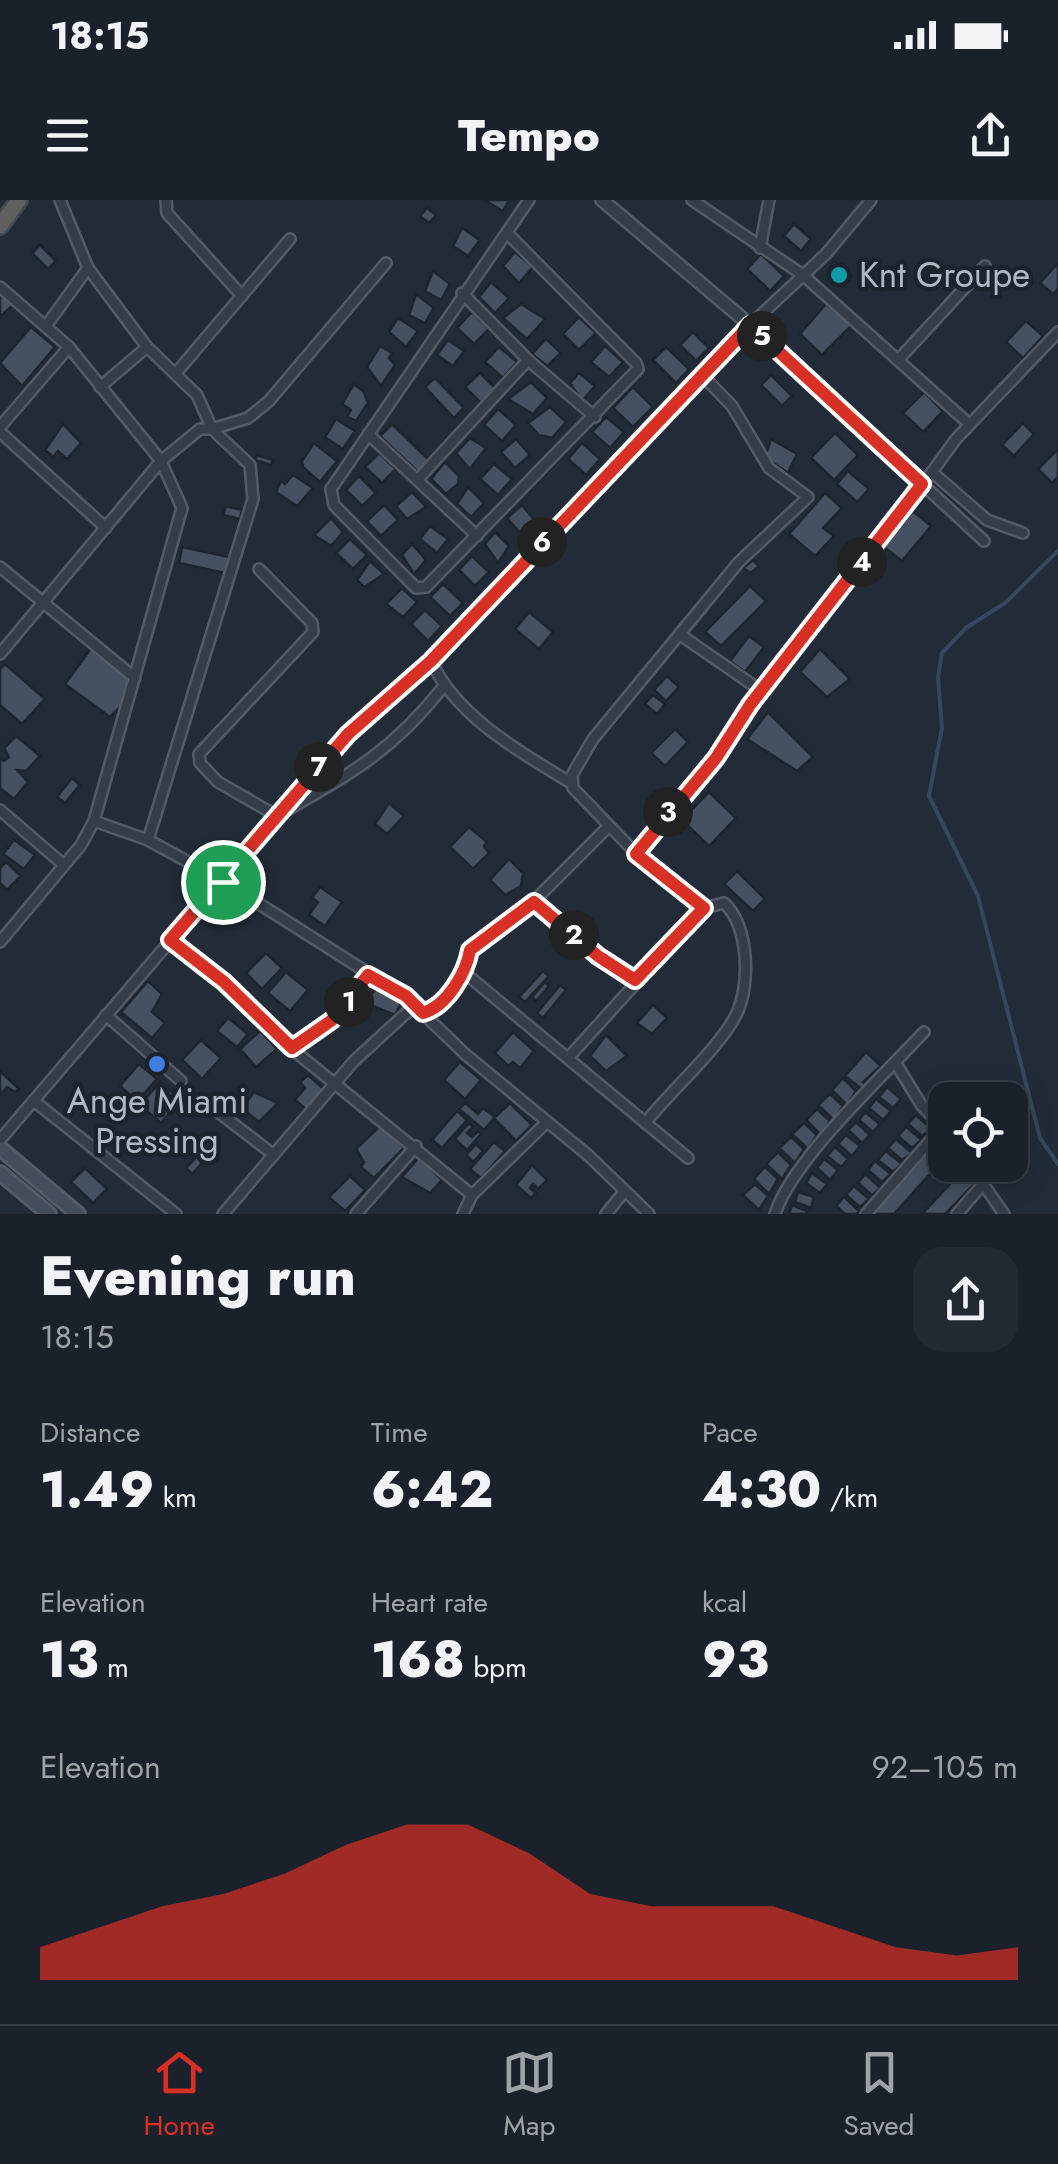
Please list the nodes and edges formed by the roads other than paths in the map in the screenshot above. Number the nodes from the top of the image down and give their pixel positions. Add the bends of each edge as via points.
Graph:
1 (19, 200) edge
2 (60, 200) edge
3 (166, 200) edge
4 (529, 200) edge
5 (602, 200) edge
6 (692, 200) edge
7 (770, 200) edge
8 (872, 200) edge
9 (617, 205) edge
10 (0, 226) edge
11 (506, 233) junction
12 (290, 239) dead end
13 (760, 248) junction
14 (386, 263) dead end
15 (985, 266) dead end
16 (88, 268) junction
17 (804, 275) junction
18 (0, 287) edge
19 (462, 293) junction
20 (242, 296) junction
21 (750, 325) junction
22 (46, 326) junction
23 (1058, 332) edge
24 (70, 346) junction
25 (147, 346) junction
26 (899, 359) junction
27 (528, 360) junction
28 (176, 373) junction
29 (700, 373) junction
30 (100, 388) junction
31 (595, 417) junction
32 (970, 424) junction
33 (212, 429) junction
34 (0, 430) edge
35 (368, 434) junction
36 (161, 461) junction
37 (932, 472) junction
38 (418, 480) junction
39 (922, 484) junction
40 (106, 528) junction
41 (1023, 533) dead end
42 (476, 536) junction
43 (984, 541) dead end
44 (0, 567) edge
45 (259, 569) dead end
46 (41, 602) junction
47 (682, 636) junction
48 (0, 654) edge
49 (431, 661) junction
50 (135, 678) junction
51 (443, 687) junction
52 (763, 692) junction
53 (571, 783) junction
54 (0, 810) edge
55 (278, 816) junction
56 (94, 821) junction
57 (608, 827) junction
58 (148, 840) junction
59 (636, 854) junction
60 (64, 865) junction
61 (223, 882) junction
62 (534, 902) junction
63 (704, 908) junction
64 (170, 940) junction
65 (0, 942) edge
66 (466, 974) junction
67 (368, 975) junction
68 (635, 980) junction
69 (415, 1005) junction
70 (423, 1013) junction
71 (106, 1016) junction
72 (924, 1032) dead end
73 (292, 1048) junction
74 (569, 1057) junction
75 (895, 1062) junction
76 (181, 1081) dead end
77 (337, 1085) junction
78 (201, 1099) dead end
79 (34, 1100) junction
80 (928, 1112) edge
81 (546, 1122) junction
82 (645, 1123) junction
83 (0, 1140) edge
84 (416, 1146) junction
85 (928, 1146) edge
86 (0, 1148) edge
87 (274, 1155) junction
88 (688, 1158) dead end
89 (0, 1174) edge
90 (983, 1184) joint
91 (624, 1192) junction
92 (472, 1195) junction
93 (49, 1214) edge
94 (78, 1214) edge
95 (176, 1214) edge
96 (223, 1214) edge
97 (356, 1214) edge
98 (463, 1214) edge
99 (606, 1214) edge
100 (648, 1214) edge
101 (775, 1214) edge
102 (866, 1214) edge
103 (956, 1214) edge
104 (1004, 1214) edge

1 - 10 highway
2 - 16 street
3 - 20 street via 167,213
4 - 11 street
5 - 9 street
6 - 13 street
7 - 13 street
8 - 17 street
9 - 21 street
11 - 19 street
11 - 31 street via 636,363 635,375
12 - 20 street
13 - 17 street
14 - 33 street via 270,401 248,418
15 - 26 street
16 - 22 street
16 - 25 street
17 - 21 street
17 - 26 street
18 - 22 street
19 - 27 street
19 - 35 street
20 - 28 street
21 - 29 street
21 - 39 street
22 - 24 street
23 - 32 street
24 - 30 street
24 - 34 street
25 - 28 street
25 - 30 street
26 - 32 street
27 - 31 street
27 - 38 street
28 - 33 street via 197,395
29 - 47 street via 732,406 769,468 808,497 739,562
29 - 49 street
30 - 36 street
31 - 42 street
32 - 37 street
33 - 36 street via 200,429
33 - 58 street via 250,465 253,499
34 - 40 street
35 - 38 street
35 - 42 street via 331,489 332,501 416,588 426,587
36 - 40 street
36 - 50 street via 176,488 181,518
37 - 39 street
37 - 41 street via 986,520
38 - 42 street
39 - 43 street
39 - 52 street
40 - 46 street
44 - 46 street
45 - 55 street via 314,632 200,754 200,763 218,782
46 - 48 street
46 - 50 street
47 - 52 street
47 - 53 street via 593,739
49 - 51 street
49 - 55 street via 348,734
50 - 56 street
51 - 53 street via 522,755
51 - 55 street via 406,733
52 - 59 street
53 - 57 street
54 - 60 street
55 - 61 street
56 - 58 street
56 - 60 street
57 - 59 street
57 - 62 street
58 - 61 street
59 - 63 street
60 - 65 street
61 - 64 street
61 - 67 street
62 - 66 street via 470,950
62 - 68 street
63 - 68 street
63 - 82 street via 724,903 735,913 745,962 738,1010
64 - 71 street
64 - 73 street
66 - 70 street
66 - 74 street
67 - 69 street
67 - 73 street via 332,1020
68 - 74 street
69 - 70 street
69 - 77 street
70 - 81 street
71 - 76 street
71 - 79 street
72 - 75 street
73 - 77 street
74 - 82 street
75 - 80 street
75 - 101 street via 805,1164
77 - 84 street
77 - 87 street
78 - 87 street
79 - 83 street
79 - 95 street
81 - 91 street
81 - 92 street
82 - 88 street
84 - 92 street
84 - 97 street
85 - 102 street
86 - 94 main road
87 - 96 street
89 - 93 main road
90 - 103 street
90 - 104 street
91 - 99 street
91 - 100 street
92 - 98 street

